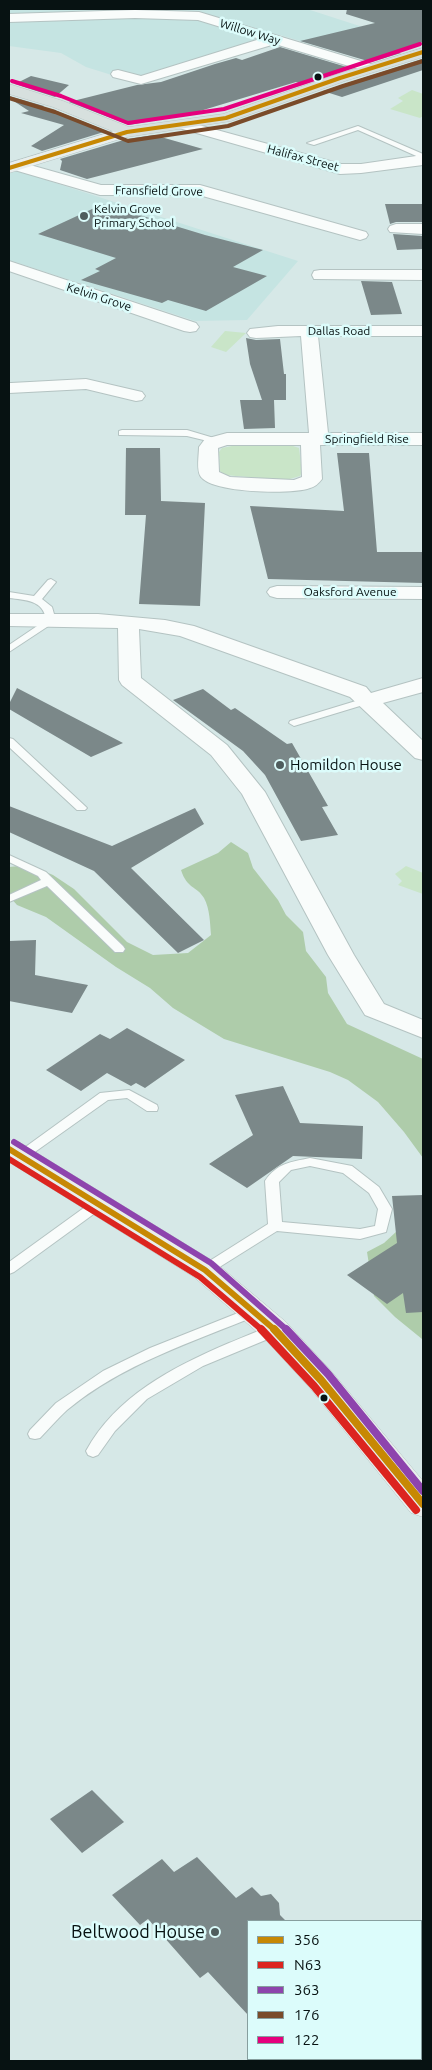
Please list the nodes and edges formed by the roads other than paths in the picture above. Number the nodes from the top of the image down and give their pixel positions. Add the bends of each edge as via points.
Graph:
1 (9, 18) edge
2 (272, 40) junction
3 (423, 52) edge
4 (369, 68) junction
5 (118, 74) dead end
6 (9, 89) edge
7 (184, 125) junction
8 (127, 132) junction
9 (311, 143) dead end
10 (423, 158) edge
11 (12, 167) edge
12 (396, 229) dead end
13 (423, 229) edge
14 (360, 235) dead end
15 (9, 266) edge
16 (320, 275) dead end
17 (423, 275) edge
18 (190, 327) dead end
19 (309, 331) junction
20 (423, 331) edge
21 (256, 333) dead end
22 (10, 388) edge
23 (136, 396) dead end
24 (122, 433) dead end
25 (423, 439) edge
26 (315, 440) junction
27 (220, 441) junction
28 (51, 582) dead end
29 (278, 592) dead end
30 (423, 593) edge
31 (9, 595) edge
32 (36, 600) junction
33 (9, 620) edge
34 (51, 621) junction
35 (128, 623) junction
36 (9, 649) edge
37 (423, 685) edge
38 (369, 700) junction
39 (294, 723) dead end
40 (9, 740) edge
41 (423, 753) edge
42 (81, 808) dead end
43 (9, 858) edge
44 (48, 881) junction
45 (9, 899) edge
46 (118, 948) dead end
47 (423, 1030) edge
48 (152, 1108) dead end
49 (14, 1152) edge
50 (97, 1205) junction
51 (275, 1226) junction
52 (9, 1269) edge
53 (206, 1270) junction
54 (264, 1321) junction
55 (35, 1434) dead end
56 (93, 1451) dead end
57 (423, 1504) edge

1 - 2 street, Willow Way via 134,14 198,16
2 - 4 street, Willow Way
2 - 5 street via 141,80
3 - 4 main road
4 - 7 main road via 226,118
6 - 8 main road via 58,104
7 - 8 main road
7 - 10 street, Halifax Street via 340,169 358,170
8 - 11 street
9 - 10 lane via 358,128
11 - 14 street, Fransfield Grove via 100,190 200,190
12 - 13 street
15 - 18 street, Kelvin Grove
16 - 17 street
19 - 20 street, Dallas Road
19 - 21 street, Dallas Road
19 - 26 street
22 - 23 street via 86,384
24 - 27 lane via 187,432
25 - 26 street, Springfield Rise
26 - 27 street, Springfield Rise
26 - 27 street via 312,479 294,486 216,480 209,475 208,447
28 - 32 lane
29 - 30 street, Oaksford Avenue
31 - 32 lane
32 - 34 lane via 46,605
33 - 34 street
34 - 35 street
34 - 36 lane
35 - 38 street via 186,631 358,692
35 - 47 street via 130,680 219,750 253,792 374,1009
37 - 38 street
38 - 39 lane
38 - 41 street
40 - 42 lane
43 - 44 lane via 42,874
44 - 45 lane
44 - 46 lane
48 - 49 lane via 129,1094 105,1096
49 - 50 street
50 - 52 lane
50 - 53 street
51 - 51 lane via 360,1234 381,1229 385,1209 374,1190 347,1169 310,1162 287,1167 272,1182
51 - 53 lane
53 - 54 street
54 - 55 lane via 154,1353 100,1378 63,1405
54 - 56 lane via 142,1395 110,1427
54 - 57 street via 321,1380

